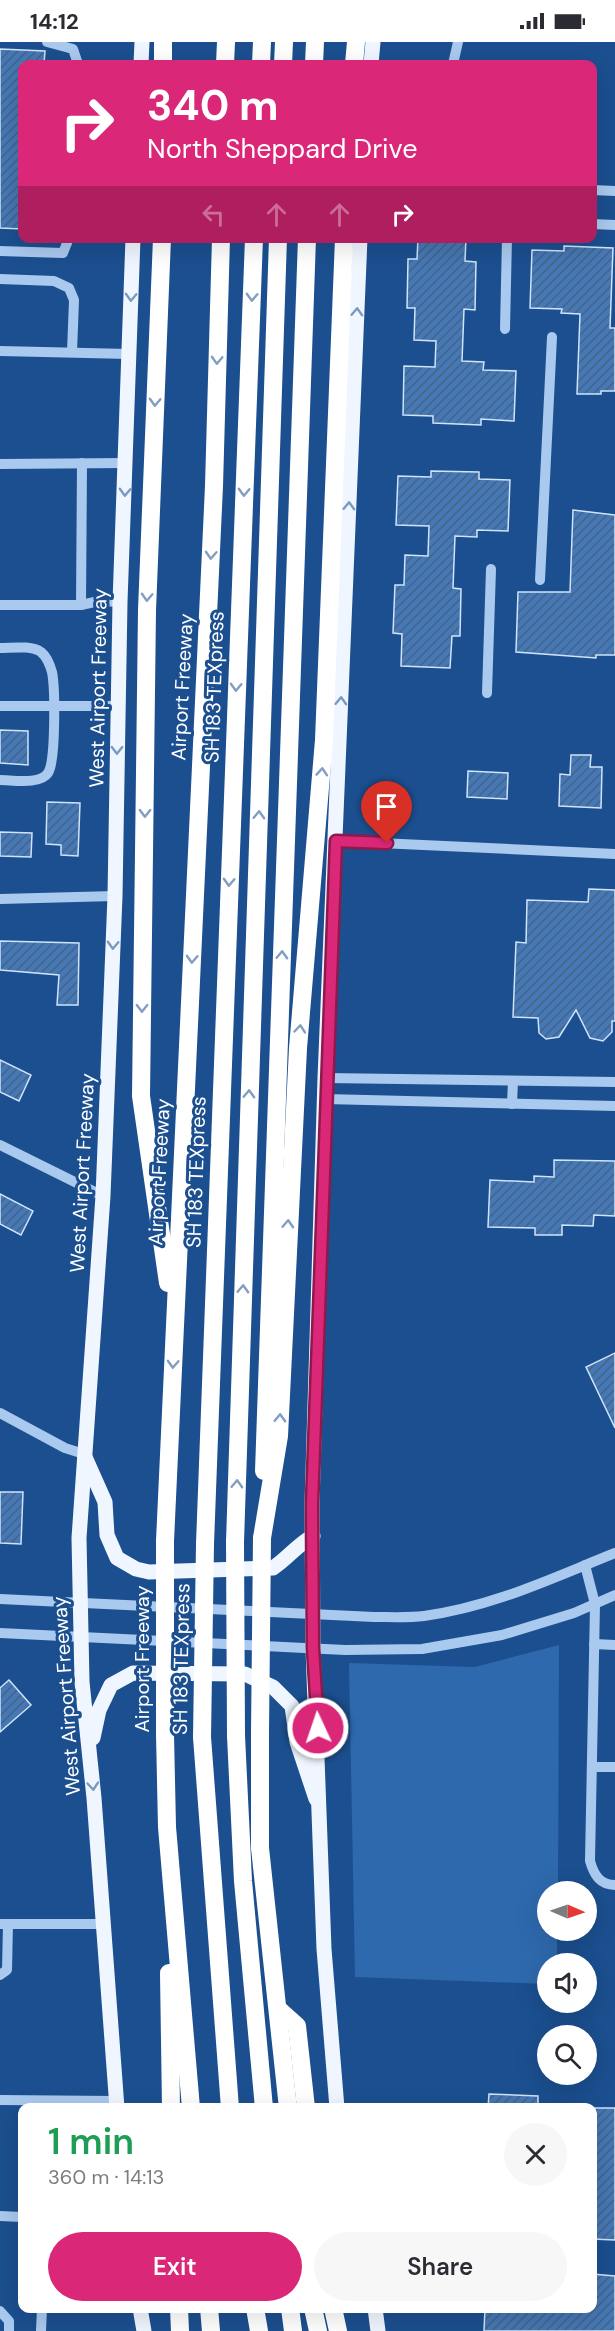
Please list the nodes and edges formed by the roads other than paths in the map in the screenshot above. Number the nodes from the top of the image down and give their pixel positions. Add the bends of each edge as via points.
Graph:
1 (47, 42) edge
2 (142, 42) edge
3 (163, 42) edge
4 (226, 42) edge
5 (262, 42) edge
6 (284, 42) edge
7 (315, 42) edge
8 (356, 42) edge
9 (373, 42) edge
10 (458, 42) edge
11 (77, 60) edge
12 (141, 60) edge
13 (163, 60) edge
14 (225, 60) edge
15 (261, 60) edge
16 (283, 60) edge
17 (314, 60) edge
18 (354, 60) edge
19 (371, 60) edge
20 (454, 60) edge
21 (597, 190) edge
22 (615, 191) edge
23 (597, 224) edge
24 (615, 225) edge
25 (67, 243) edge
26 (133, 243) edge
27 (162, 243) edge
28 (221, 243) edge
29 (254, 243) edge
30 (278, 243) edge
31 (307, 243) edge
32 (344, 243) edge
33 (360, 243) edge
34 (507, 243) edge
35 (0, 251) edge
36 (0, 279) edge
37 (505, 329) dead end
38 (552, 337) dead end
39 (0, 351) edge
40 (72, 352) junction
41 (129, 354) junction
42 (82, 463) junction
43 (126, 463) junction
44 (0, 464) edge
45 (491, 569) dead end
46 (540, 580) dead end
47 (120, 602) junction
48 (0, 605) edge
49 (81, 605) junction
50 (0, 648) edge
51 (488, 693) dead end
52 (0, 706) edge
53 (54, 706) junction
54 (118, 706) junction
55 (0, 780) edge
56 (336, 841) junction
57 (615, 854) edge
58 (115, 896) junction
59 (0, 899) edge
60 (325, 1078) junction
61 (513, 1081) junction
62 (615, 1082) edge
63 (325, 1099) junction
64 (512, 1104) junction
65 (615, 1106) edge
66 (0, 1145) edge
67 (104, 1196) junction
68 (175, 1327) junction
69 (0, 1413) edge
70 (84, 1454) junction
71 (313, 1536) junction
72 (262, 1538) junction
73 (615, 1553) edge
74 (585, 1565) junction
75 (615, 1595) edge
76 (0, 1599) edge
77 (80, 1602) junction
78 (595, 1604) junction
79 (312, 1614) junction
80 (0, 1633) edge
81 (81, 1636) junction
82 (594, 1644) junction
83 (615, 1645) edge
84 (313, 1648) junction
85 (90, 1751) junction
86 (592, 1767) junction
87 (615, 1767) edge
88 (321, 1817) junction
89 (167, 1827) junction
90 (615, 1885) edge
91 (4, 1924) edge
92 (102, 1924) junction
93 (0, 1975) edge
94 (278, 2009) junction
95 (0, 2100) edge
96 (42, 2103) edge
97 (116, 2103) edge
98 (171, 2103) edge
99 (191, 2103) edge
100 (230, 2103) edge
101 (264, 2103) edge
102 (287, 2103) edge
103 (305, 2103) edge
104 (337, 2103) edge
105 (0, 2216) edge
106 (18, 2217) edge
107 (0, 2311) edge
108 (42, 2313) edge
109 (141, 2313) edge
110 (178, 2313) edge
111 (209, 2313) edge
112 (256, 2313) edge
113 (291, 2313) edge
114 (314, 2313) edge
115 (334, 2313) edge
116 (376, 2313) edge
117 (9, 2331) edge
118 (41, 2331) edge
119 (144, 2331) edge
120 (180, 2331) edge
121 (211, 2331) edge
122 (259, 2331) edge
123 (293, 2331) edge
124 (318, 2331) edge
125 (338, 2331) edge
126 (378, 2331) edge

1 - 11 street via 73,49
2 - 12 main road
3 - 13 highway
4 - 14 highway
5 - 15 highway
6 - 16 highway
7 - 17 highway
8 - 18 highway
9 - 19 main road
10 - 20 street
21 - 22 street
23 - 24 street
25 - 35 street via 63,253
26 -> 41 main road, West Airport Freeway
27 -> 68 highway via 147,610 141,1096
28 -> 68 highway, Airport Freeway
29 -> 100 highway, SH 183 TEXpress, bridge via 205,1544 202,1737
101 -> 30 highway, bridge via 243,1881 236,1736 235,1542
72 -> 31 highway
72 -> 32 highway via 279,1436 298,1059 324,740
56 -> 33 main road
34 - 37 street
36 - 40 street via 54,281 69,288 74,300
38 - 46 street
39 - 40 street
40 - 41 street
41 - 43 main road, West Airport Freeway
42 - 43 street
42 - 44 street
42 - 49 street
43 -> 47 main road, West Airport Freeway
45 - 51 street
47 - 49 street
47 - 54 main road, West Airport Freeway
48 - 49 street
50 - 53 street via 33,649 46,657 52,672
52 - 53 street
53 - 54 street
53 - 55 street via 48,773 39,780
54 -> 58 main road, West Airport Freeway
56 - 57 street
56 - 60 main road
58 - 59 street
58 -> 67 main road, West Airport Freeway
60 - 61 street
60 - 63 main road
61 - 62 street
61 - 64 street
63 - 64 street
63 - 71 main road
64 - 65 street
66 - 67 street
67 - 70 main road, West Airport Freeway
68 -> 89 highway, Airport Freeway, bridge via 165,1541
69 - 70 street
70 - 71 main road via 105,1502 107,1534 117,1558 136,1569 273,1569 297,1545
70 - 77 main road, West Airport Freeway
71 - 79 main road
72 - 94 highway, bridge via 260,1848
73 - 74 street
74 - 78 street
74 - 79 street via 527,1590 471,1607 422,1616
75 - 78 street
76 - 77 street
77 - 79 street
77 - 81 main road, West Airport Freeway
78 - 82 street
78 - 84 street via 502,1635 456,1645 379,1650
79 - 84 main road
80 - 81 street
81 - 84 street
81 - 85 main road, West Airport Freeway
82 - 83 street
82 - 86 street
84 - 88 main road
85 - 88 main road via 99,1710 111,1685 133,1673 245,1674 273,1687 292,1706 297,1742
85 -> 92 main road, West Airport Freeway
86 - 87 street
86 - 90 street via 590,1861 599,1880
88 - 104 main road via 324,1949
89 - 98 highway
89 - 99 highway, Airport Freeway
91 - 92 street
91 - 93 street via 7,1970
92 - 97 main road, West Airport Freeway
94 - 102 highway
94 - 103 highway via 297,2026
95 - 96 street
105 - 106 street
107 - 117 street via 9,2321
108 - 118 street
109 - 119 main road
110 - 120 highway
111 - 121 highway
112 - 122 highway
113 - 123 highway
114 - 124 highway
115 - 125 highway
116 - 126 main road

